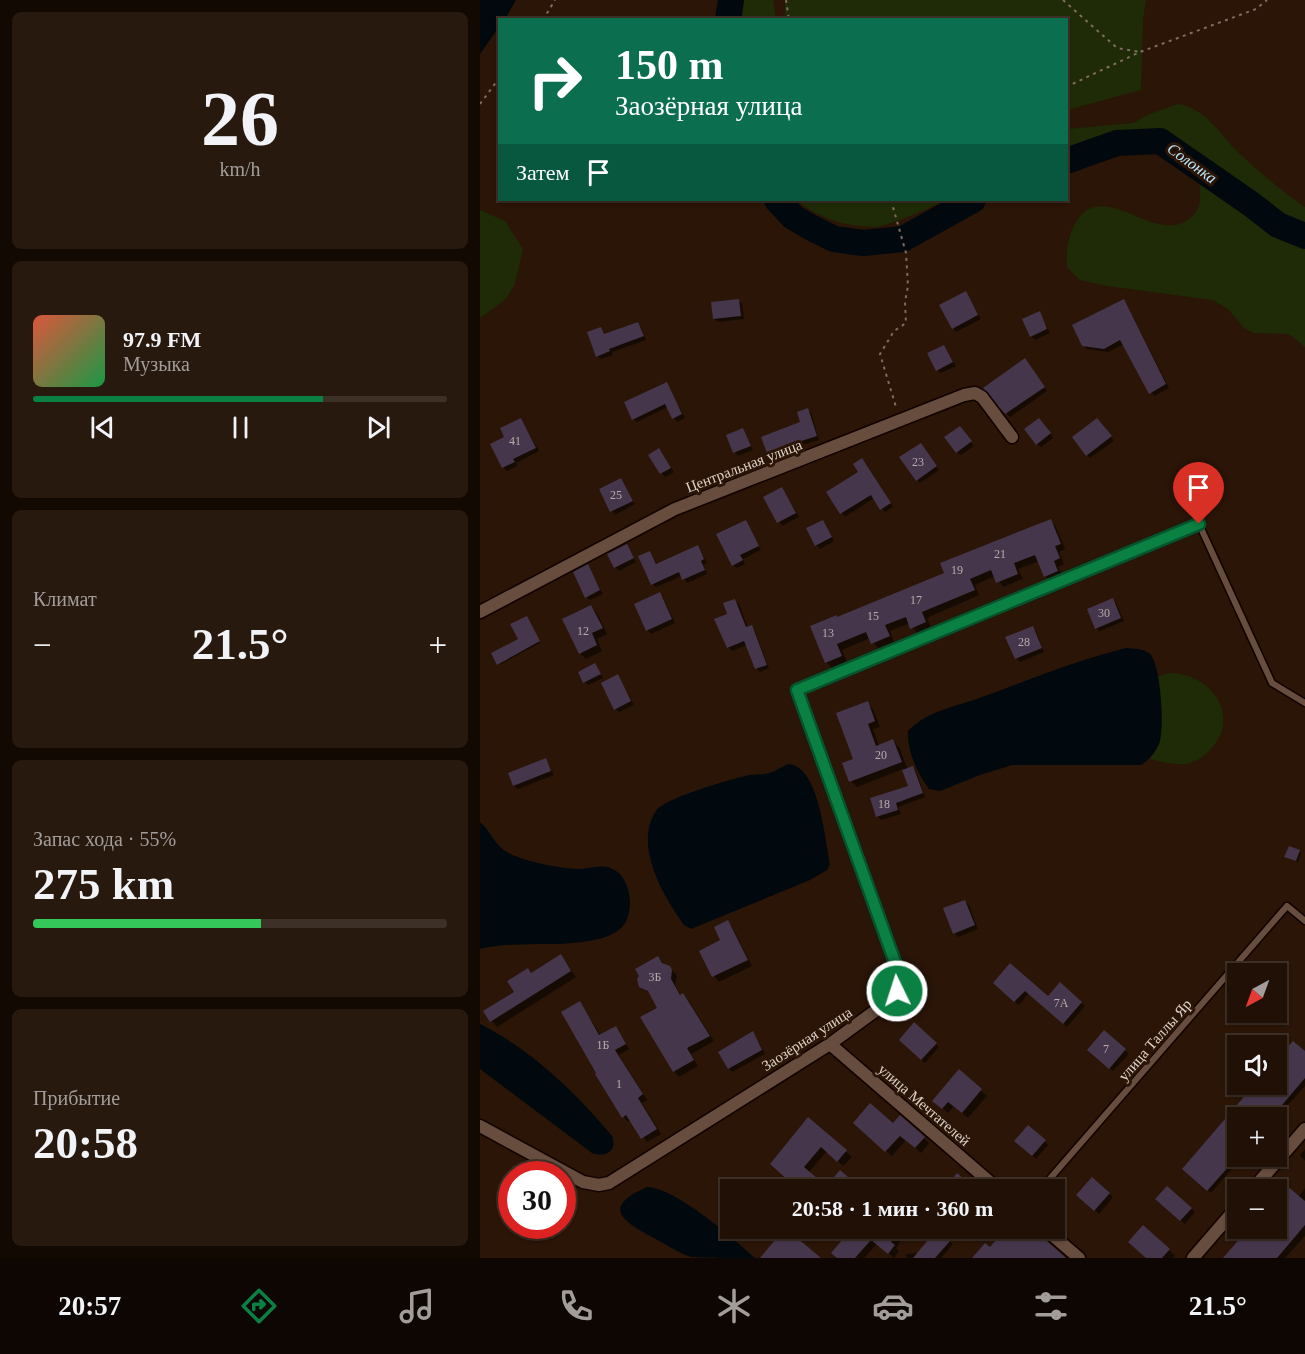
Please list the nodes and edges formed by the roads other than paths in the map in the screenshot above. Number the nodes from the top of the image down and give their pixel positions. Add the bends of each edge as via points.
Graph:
1 (1012, 437) dead end
2 (1199, 524) joint
3 (480, 612) edge
4 (1305, 703) edge
5 (1305, 921) edge
6 (830, 1044) junction
7 (480, 1125) edge
8 (1305, 1129) edge
9 (986, 1179) edge
10 (1050, 1179) edge
11 (1262, 1179) edge
12 (1227, 1218) edge
13 (1057, 1239) edge
14 (1079, 1258) edge
15 (1192, 1258) edge

1 - 3 street, Центральная улица via 982,397 964,394 675,509
2 - 4 lane via 1272,683
2 - 6 street, Заозёрная улица via 797,690 899,976 897,991 890,1000
5 - 10 lane, улица Таллы Яр via 1287,906
6 - 7 street, Заозёрная улица via 609,1183 584,1182
6 - 9 street, улица Мечтателей
8 - 11 street
12 - 15 street
13 - 14 street

